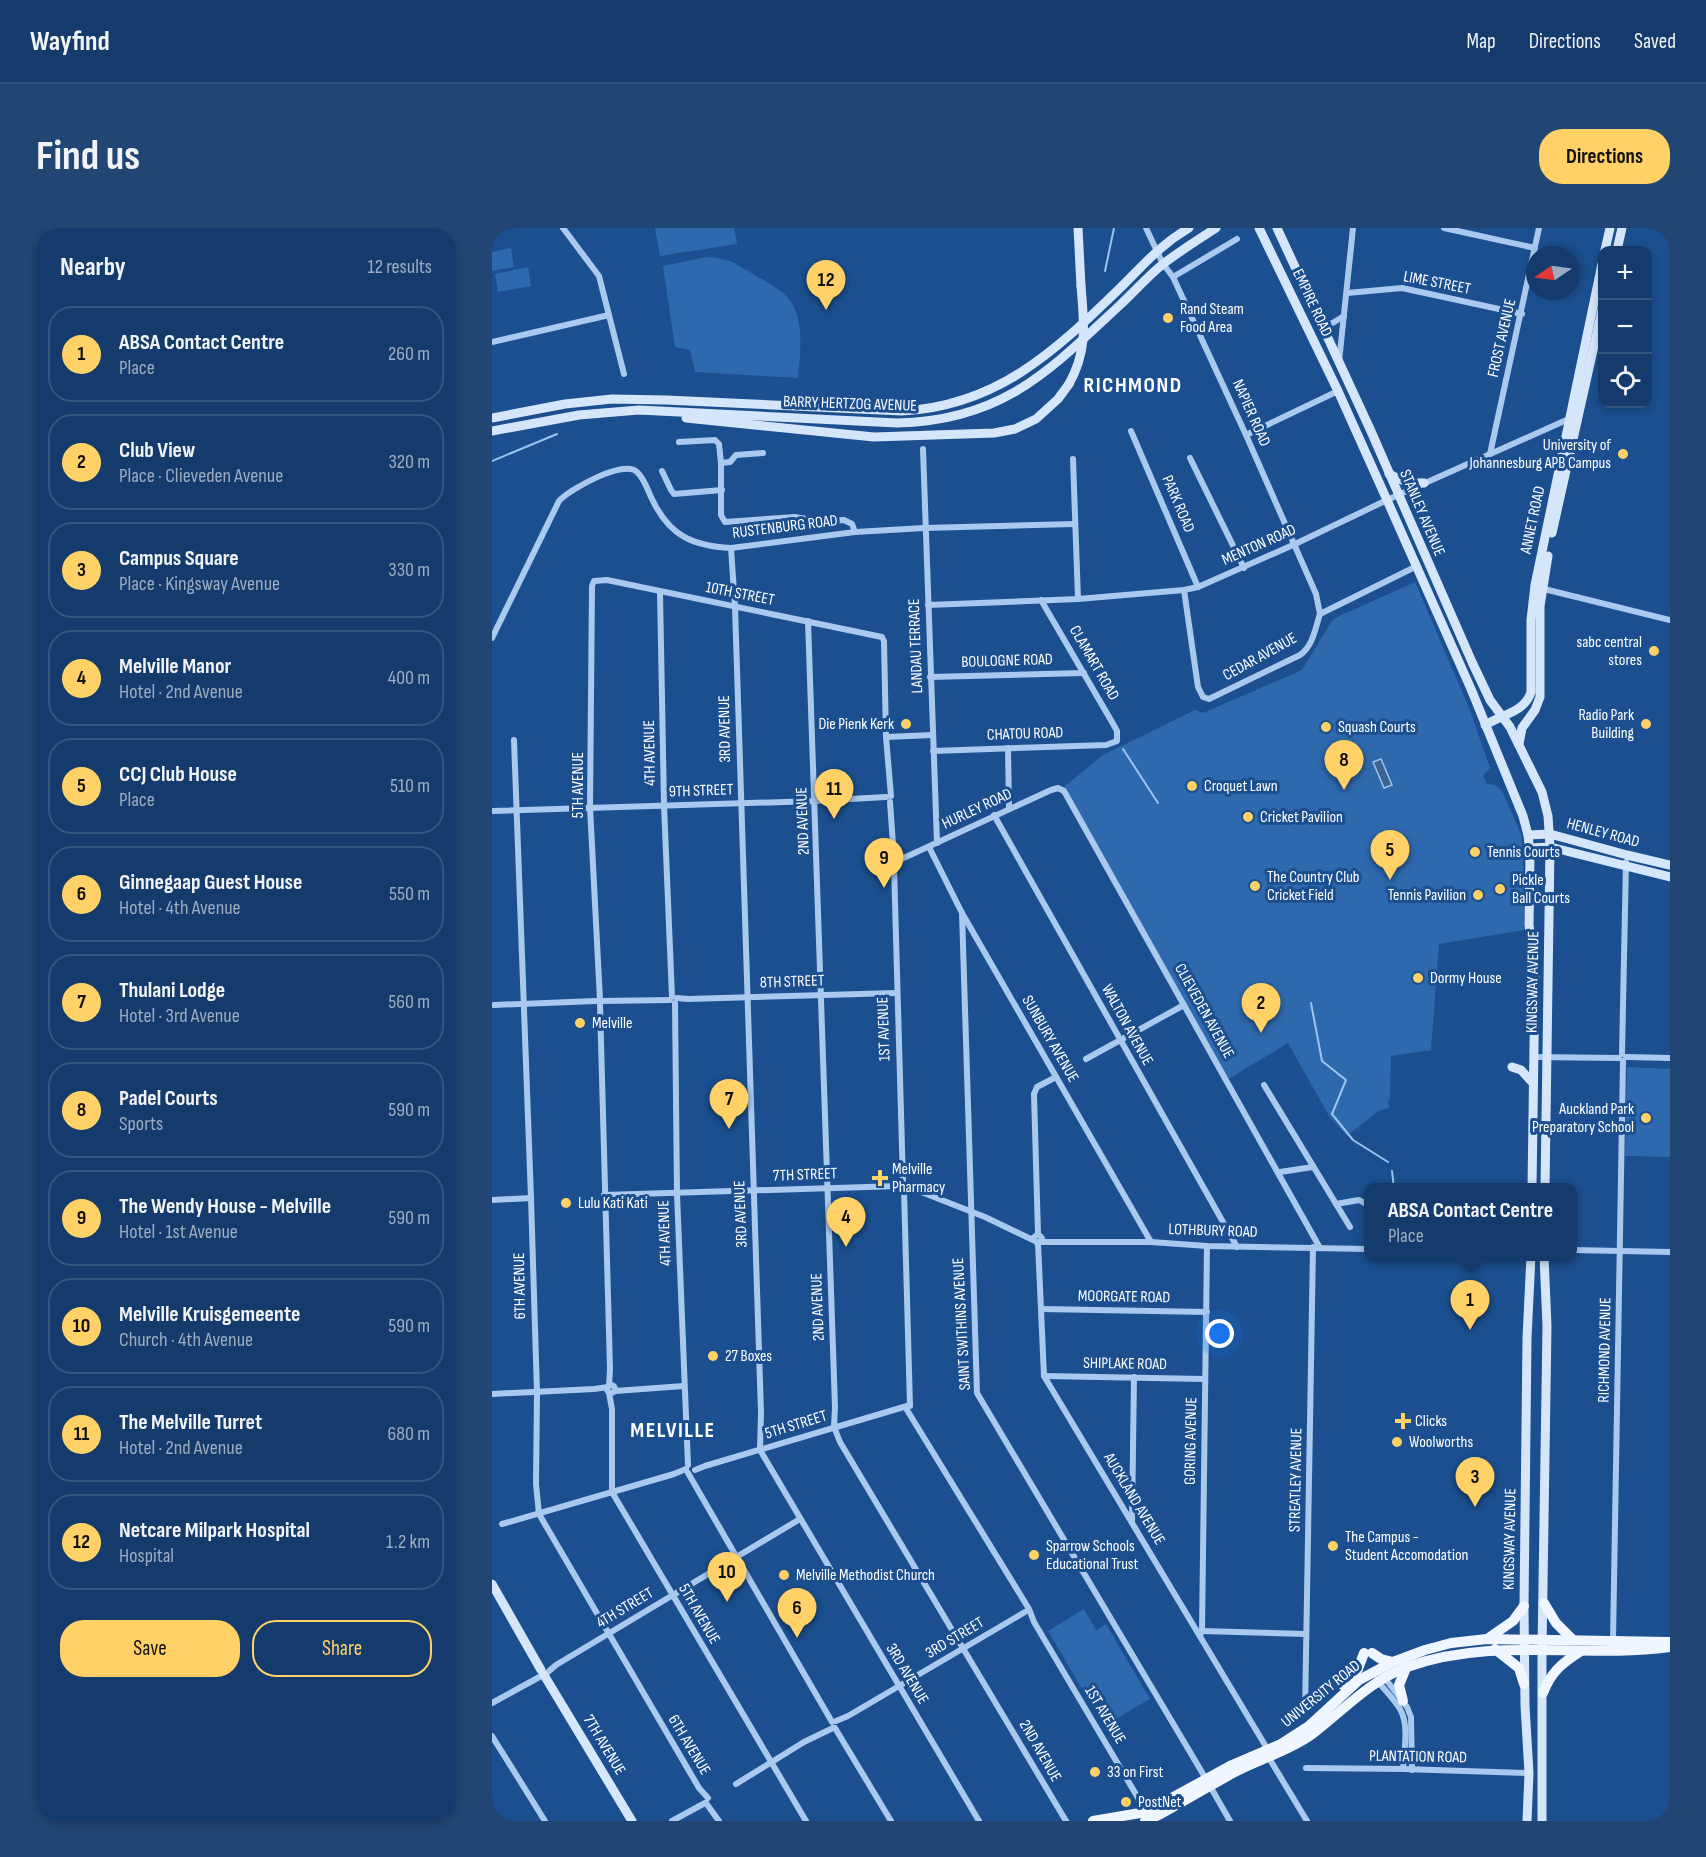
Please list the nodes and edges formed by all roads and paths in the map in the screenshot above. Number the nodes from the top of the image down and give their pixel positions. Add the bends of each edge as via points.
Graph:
1 (563, 228) edge
2 (1078, 228) edge
3 (1146, 228) edge
4 (1180, 228) edge
5 (1189, 228) edge
6 (1216, 228) edge
7 (1259, 228) edge
8 (1277, 228) edge
9 (1353, 228) edge
10 (1444, 228) edge
11 (1539, 228) edge
12 (1610, 228) edge
13 (1622, 228) edge
14 (1238, 239) dead end
15 (1168, 241) junction
16 (1526, 246) edge
17 (1535, 246) edge
18 (1606, 246) edge
19 (1618, 246) edge
20 (1157, 250) junction
21 (1163, 264) junction
22 (1173, 277) junction
23 (1598, 286) edge
24 (1347, 292) junction
25 (1526, 294) edge
26 (1522, 314) junction
27 (609, 315) junction
28 (1345, 316) junction
29 (1318, 318) junction
30 (1598, 325) edge
31 (492, 342) edge
32 (1339, 363) junction
33 (624, 374) dead end
34 (1338, 391) junction
35 (639, 410) junction
36 (1574, 417) junction
37 (492, 418) edge
38 (492, 431) edge
39 (1131, 431) dead end
40 (1246, 435) junction
41 (679, 442) dead end
42 (923, 449) dead end
43 (764, 453) dead end
44 (1490, 454) junction
45 (1190, 458) dead end
46 (1073, 459) dead end
47 (721, 463) junction
48 (662, 471) dead end
49 (1389, 474) junction
50 (1424, 483) junction
51 (722, 490) junction
52 (1398, 495) junction
53 (1387, 500) junction
54 (1074, 524) junction
55 (924, 528) junction
56 (855, 532) junction
57 (1293, 545) junction
58 (731, 548) junction
59 (1417, 566) junction
60 (1244, 567) junction
61 (594, 581) joint
62 (1198, 587) junction
63 (1538, 587) junction
64 (1184, 590) junction
65 (660, 592) junction
66 (1078, 599) junction
67 (1041, 600) junction
68 (928, 605) junction
69 (735, 607) junction
70 (1320, 614) junction
71 (1670, 620) edge
72 (808, 621) junction
73 (881, 637) joint
74 (492, 638) edge
75 (1084, 673) junction
76 (930, 677) junction
77 (1502, 715) junction
78 (1485, 725) junction
79 (932, 735) junction
80 (886, 737) junction
81 (514, 740) dead end
82 (1117, 741) joint
83 (1519, 744) junction
84 (1008, 748) junction
85 (933, 751) junction
86 (1061, 789) joint
87 (888, 799) junction
88 (815, 801) junction
89 (741, 803) junction
90 (664, 806) junction
91 (590, 807) junction
92 (1009, 808) junction
93 (516, 811) junction
94 (492, 812) edge
95 (994, 815) junction
96 (1550, 834) junction
97 (1528, 835) junction
98 (938, 843) junction
99 (929, 847) junction
100 (1550, 847) junction
101 (1530, 848) junction
102 (1627, 855) junction
103 (893, 860) junction
104 (1670, 865) edge
105 (1626, 866) junction
106 (1670, 877) edge
107 (962, 913) junction
108 (896, 993) junction
109 (822, 995) junction
110 (748, 997) junction
111 (674, 1000) junction
112 (599, 1002) junction
113 (523, 1004) junction
114 (494, 1005) dead end
115 (1184, 1005) junction
116 (1120, 1041) junction
117 (1547, 1056) junction
118 (1533, 1057) junction
119 (1622, 1058) junction
120 (1670, 1058) edge
121 (1086, 1059) dead end
122 (1512, 1067) dead end
123 (1056, 1077) junction
124 (1533, 1083) junction
125 (1264, 1085) dead end
126 (1313, 1167) junction
127 (1280, 1172) junction
128 (1532, 1183) edge
129 (1545, 1183) edge
130 (903, 1186) junction
131 (828, 1188) junction
132 (754, 1190) junction
133 (677, 1194) junction
134 (604, 1195) junction
135 (531, 1198) junction
136 (492, 1200) edge
137 (1364, 1203) edge
138 (1336, 1204) junction
139 (971, 1213) junction
140 (1350, 1227) dead end
141 (1038, 1239) junction
142 (1151, 1242) junction
143 (1208, 1246) junction
144 (1237, 1247) junction
145 (1317, 1247) junction
146 (1364, 1249) edge
147 (1577, 1250) edge
148 (1620, 1251) junction
149 (1670, 1252) edge
150 (1531, 1261) edge
151 (1544, 1261) edge
152 (1041, 1309) junction
153 (1207, 1312) junction
154 (1044, 1376) junction
155 (1134, 1377) junction
156 (1205, 1379) junction
157 (684, 1386) junction
158 (611, 1389) junction
159 (537, 1392) junction
160 (492, 1394) edge
161 (908, 1408) junction
162 (834, 1428) junction
163 (760, 1450) junction
164 (690, 1469) junction
165 (612, 1492) junction
166 (539, 1514) junction
167 (800, 1519) junction
168 (1132, 1521) junction
169 (502, 1524) dead end
170 (736, 1558) junction
171 (492, 1584) edge
172 (673, 1595) junction
173 (1544, 1603) junction
174 (1524, 1606) junction
175 (1026, 1610) junction
176 (608, 1634) junction
177 (1201, 1634) junction
178 (1306, 1634) junction
179 (1487, 1639) junction
180 (1572, 1639) junction
181 (1613, 1640) junction
182 (1670, 1641) edge
183 (1524, 1644) junction
184 (1542, 1644) junction
185 (1670, 1647) edge
186 (964, 1648) junction
187 (1495, 1649) junction
188 (1581, 1651) junction
189 (1393, 1662) junction
190 (1406, 1668) junction
191 (545, 1671) junction
192 (1378, 1675) junction
193 (1524, 1684) junction
194 (899, 1687) junction
195 (1543, 1693) junction
196 (1403, 1701) junction
197 (492, 1703) edge
198 (1331, 1705) junction
199 (1305, 1713) dead end
200 (835, 1724) junction
201 (492, 1736) edge
202 (1268, 1754) junction
203 (770, 1762) junction
204 (1306, 1768) dead end
205 (1403, 1769) junction
206 (1412, 1770) junction
207 (1529, 1773) junction
208 (1208, 1783) junction
209 (736, 1784) dead end
210 (706, 1801) junction
211 (1149, 1818) edge
212 (545, 1821) edge
213 (632, 1821) edge
214 (672, 1821) edge
215 (719, 1821) edge
216 (806, 1821) edge
217 (891, 1821) edge
218 (979, 1821) edge
219 (1066, 1821) edge
220 (1093, 1821) edge
221 (1230, 1821) edge
222 (1307, 1821) edge
223 (1527, 1821) edge
224 (1542, 1821) edge

1 - 27 street via 599,276
2 - 35 main road, bridge via 1084,339 1080,362 1049,409 1027,424 1005,432 890,438 674,417
3 - 20 street, NAPIER ROAD
4 - 15 main road
5 - 15 main road, BARRY HERTZOG AVENUE
6 - 21 main road, BARRY HERTZOG AVENUE
7 - 34 main road, EMPIRE ROAD
8 - 29 main road, EMPIRE ROAD
9 - 24 street
10 - 16 street
11 - 17 street, FROST AVENUE
12 - 18 main road
13 - 19 main road
14 - 22 street
15 - 20 main road, BARRY HERTZOG AVENUE
20 - 21 street, NAPIER ROAD
20 - 37 main road, BARRY HERTZOG AVENUE via 1040,361 996,388 955,403 902,411 612,399
21 - 22 street, NAPIER ROAD
21 - 35 main road, BARRY HERTZOG AVENUE via 1041,376 970,412 929,422 897,423
22 - 40 street, NAPIER ROAD
23 - 36 main road, ANNET ROAD
24 - 26 street, LIME STREET via 1402,288
24 - 28 street
25 - 26 street, FROST AVENUE
26 - 44 street, FROST AVENUE
27 - 31 street
27 - 33 street
28 - 29 street via 1331,324
28 - 32 street
29 - 32 main road, EMPIRE ROAD
30 - 36 main road, ANNET ROAD
32 - 49 main road, STANLEY AVENUE
34 - 40 street
34 - 53 main road, STANLEY AVENUE
35 - 38 main road, BARRY HERTZOG AVENUE via 579,415
36 - 44 street, MENTON ROAD
36 - 63 main road, ANNET ROAD
39 - 62 street, PARK ROAD
40 - 57 street, NAPIER ROAD
41 - 47 street via 715,440
42 - 55 street, LANDAU TERRACE
43 - 47 street via 736,455 730,462
44 - 50 street, MENTON ROAD
45 - 60 street
46 - 54 street
47 - 51 street
48 - 51 street via 674,494
49 - 50 main road via 1408,483
49 - 52 main road, STANLEY AVENUE
50 - 52 street, MENTON ROAD
51 - 56 street via 721,518 727,523 792,517 844,520 852,524
52 - 53 street, MENTON ROAD
52 - 77 main road, STANLEY AVENUE via 1488,696
53 - 57 street, MENTON ROAD
53 - 59 main road, STANLEY AVENUE
54 - 55 street, RUSTENBURG ROAD
54 - 66 street
55 - 56 street, RUSTENBURG ROAD
55 - 68 street, LANDAU TERRACE
56 - 58 street, RUSTENBURG ROAD
57 - 60 street, MENTON ROAD
57 - 70 street, NAPIER ROAD via 1316,594
58 - 69 street, 3RD AVENUE
58 - 74 street, RUSTENBURG ROAD via 701,544 672,529 638,472 619,468 559,501
59 - 70 street
59 - 78 main road, STANLEY AVENUE
60 - 62 street, MENTON ROAD
61 - 65 street, 10TH STREET via 607,580
61 - 91 street, 5TH AVENUE
62 - 64 street, MENTON ROAD
63 - 71 street
63 - 77 main road, ANNET ROAD via 1531,620 1531,692 1521,707
63 - 83 main road, ANNET ROAD via 1540,697 1521,728
64 - 66 street, MENTON ROAD
64 - 70 street, CEDAR AVENUE via 1198,687 1203,697 1209,699 1300,655 1311,642
65 - 69 street, 10TH STREET
65 - 90 street, 4TH AVENUE
66 - 67 street, MENTON ROAD
67 - 68 street, MENTON ROAD
67 - 75 street, CLAMART ROAD
68 - 76 street, LANDAU TERRACE
69 - 72 street, 10TH STREET
69 - 89 street, 3RD AVENUE
72 - 73 street, 10TH STREET
72 - 88 street, 2ND AVENUE
73 - 80 street, 1ST AVENUE via 885,643
75 - 76 street, BOULOGNE ROAD
75 - 82 street, CLAMART ROAD via 1117,732
76 - 79 street, LANDAU TERRACE
77 - 78 main road, ANNET ROAD
77 - 83 main road, KINGSWAY AVENUE
78 - 97 main road, KINGSWAY AVENUE via 1516,796
79 - 80 street
79 - 85 street, LANDAU TERRACE
80 - 87 street, 1ST AVENUE
81 - 93 street, 6TH AVENUE
82 - 84 street, CHATOU ROAD via 1106,745
83 - 96 main road, KINGSWAY AVENUE via 1542,792
84 - 85 street, CHATOU ROAD
84 - 92 street
85 - 98 street, LANDAU TERRACE
86 - 92 street, HURLEY ROAD
86 - 115 street, CLIEVEDEN AVENUE
87 - 88 street, 9TH STREET
87 - 103 street, 1ST AVENUE
88 - 89 street, 9TH STREET
88 - 109 street, 2ND AVENUE
89 - 90 street, 9TH STREET
89 - 110 street, 3RD AVENUE
90 - 91 street, 9TH STREET
90 - 111 street, 4TH AVENUE
91 - 93 street, 9TH STREET
91 - 112 street, 5TH AVENUE
92 - 95 street, HURLEY ROAD
93 - 94 street, 9TH STREET
93 - 113 street, 6TH AVENUE
95 - 98 street, HURLEY ROAD
95 - 116 street, WALTON AVENUE
96 - 97 main road, HENLEY ROAD
96 - 100 main road, KINGSWAY AVENUE
96 - 102 main road, HENLEY ROAD
97 - 101 main road, KINGSWAY AVENUE
98 - 99 street, HURLEY ROAD
99 - 103 street, HURLEY ROAD
99 - 107 street, SUNBURY AVENUE
100 - 101 main road, HENLEY ROAD
100 - 105 main road, HENLEY ROAD
100 - 117 main road, KINGSWAY AVENUE
101 - 118 main road, KINGSWAY AVENUE
102 - 104 main road, HENLEY ROAD
102 - 105 street, RICHMOND AVENUE
103 - 108 street, 1ST AVENUE
105 - 106 main road, HENLEY ROAD
105 - 119 street, RICHMOND AVENUE
107 - 123 street, SUNBURY AVENUE
107 - 139 street, SAINT SWITHINS AVENUE
108 - 109 street, 8TH STREET
108 - 130 street, 1ST AVENUE
109 - 110 street, 8TH STREET
109 - 131 street, 2ND AVENUE
110 - 111 street, 8TH STREET
110 - 132 street, 3RD AVENUE
111 - 112 street, 8TH STREET
111 - 133 street, 4TH AVENUE
112 - 113 street, 8TH STREET
112 - 134 street, 5TH AVENUE
113 - 114 street, 8TH STREET
113 - 135 street, 6TH AVENUE
115 - 116 street
115 - 127 street, CLIEVEDEN AVENUE
116 - 121 street
116 - 144 street, WALTON AVENUE
117 - 118 street
117 - 119 street
117 - 129 main road, KINGSWAY AVENUE
118 - 124 main road, KINGSWAY AVENUE
119 - 120 street
119 - 148 street, RICHMOND AVENUE
122 - 124 main road via 1521,1070
123 - 141 street, AUCKLAND AVENUE via 1037,1087 1034,1094
123 - 142 street, SUNBURY AVENUE
124 - 128 main road, KINGSWAY AVENUE
125 - 126 street
126 - 127 street
126 - 138 street
127 - 145 street, CLIEVEDEN AVENUE
130 - 131 street, 7TH STREET
130 - 139 street, LOTHBURY ROAD
130 - 161 street, 1ST AVENUE
131 - 132 street, 7TH STREET
131 - 162 street, 2ND AVENUE
132 - 133 street, 7TH STREET
132 - 163 street, 3RD AVENUE
133 - 134 street, 7TH STREET
133 - 157 street, 4TH AVENUE
134 - 158 street, 5TH AVENUE
135 - 136 street
135 - 159 street, 6TH AVENUE
137 - 138 street
138 - 140 street
139 - 141 street, LOTHBURY ROAD
139 - 208 street, SAINT SWITHINS AVENUE via 977,1393
141 - 142 street, LOTHBURY ROAD via 1056,1243
141 - 152 street, AUCKLAND AVENUE
142 - 143 street, LOTHBURY ROAD
143 - 144 street, LOTHBURY ROAD
143 - 153 street, GORING AVENUE
144 - 145 street, LOTHBURY ROAD
145 - 146 street, LOTHBURY ROAD
145 - 178 street, STREATLEY AVENUE
147 - 148 street
148 - 149 street
148 - 181 street, RICHMOND AVENUE
150 - 174 main road, KINGSWAY AVENUE
151 - 173 main road
152 - 153 street, MOORGATE ROAD
152 - 154 street, AUCKLAND AVENUE
153 - 156 street, GORING AVENUE
154 - 155 street, SHIPLAKE ROAD
154 - 168 street, AUCKLAND AVENUE
155 - 156 street, SHIPLAKE ROAD
155 - 168 street
156 - 177 street, GORING AVENUE
157 - 158 street
157 - 164 street, 4TH AVENUE
158 - 159 street
158 - 165 street, 5TH AVENUE
159 - 160 street
159 - 166 street, 6TH AVENUE
161 - 162 street, 5TH STREET
161 - 175 street, 1ST AVENUE
162 - 163 street, 5TH STREET
162 - 186 street, 2ND AVENUE
163 - 164 street, 5TH STREET
163 - 167 street, 3RD AVENUE
164 - 165 street, 5TH STREET
164 - 170 street, 4TH AVENUE via 694,1484
165 - 166 street, 5TH STREET
165 - 172 street, 5TH AVENUE
166 - 169 street, 5TH STREET
166 - 176 street, 6TH AVENUE
167 - 170 street, 4TH STREET
167 - 194 street, 3RD AVENUE
168 - 177 street, AUCKLAND AVENUE
170 - 172 street, 4TH STREET
170 - 200 street, 4TH AVENUE
171 - 191 main road, 7TH AVENUE
172 - 176 street, 4TH STREET
172 - 203 street, 5TH AVENUE
173 - 180 main road
173 - 184 main road
174 - 179 main road via 1513,1621
174 - 183 main road, KINGSWAY AVENUE
175 - 186 street, 3RD STREET
175 - 211 street, 1ST AVENUE
176 - 191 street, 4TH STREET
176 - 210 street, 6TH AVENUE
177 - 178 street
177 - 202 street, AUCKLAND AVENUE
178 - 199 street, STREATLEY AVENUE
179 - 183 main road, UNIVERSITY ROAD
179 - 189 main road, UNIVERSITY ROAD via 1451,1643
180 - 181 main road, UNIVERSITY ROAD
180 - 184 main road, UNIVERSITY ROAD
181 - 182 main road, UNIVERSITY ROAD
183 - 184 main road, UNIVERSITY ROAD
183 - 187 main road, UNIVERSITY ROAD
183 - 193 main road, KINGSWAY AVENUE
184 - 188 main road, UNIVERSITY ROAD
184 - 195 main road
185 - 188 main road, UNIVERSITY ROAD
186 - 194 street, 3RD STREET
186 - 219 street, 2ND AVENUE
187 - 190 main road, UNIVERSITY ROAD via 1445,1656
187 - 193 main road via 1516,1664
188 - 195 main road via 1556,1668
189 - 192 main road, UNIVERSITY ROAD
189 - 198 main road via 1368,1653 1354,1674 1336,1690
190 - 192 main road, UNIVERSITY ROAD
190 - 196 main road via 1399,1685
191 - 197 street, 4TH STREET
191 - 213 main road, 7TH AVENUE
192 - 196 street
192 - 198 main road, UNIVERSITY ROAD via 1359,1680
192 - 202 main road, UNIVERSITY ROAD via 1311,1735 1292,1747
192 - 205 street via 1403,1714
193 - 207 main road, KINGSWAY AVENUE
194 - 200 street, 3RD STREET
194 - 218 street, 3RD AVENUE
195 - 224 main road
196 - 206 street via 1413,1722
198 - 202 main road, UNIVERSITY ROAD
200 - 203 street, 3RD STREET
200 - 217 street, 4TH AVENUE
201 - 212 street
202 - 208 main road, UNIVERSITY ROAD via 1244,1759
202 - 222 street, AUCKLAND AVENUE
203 - 209 street, 3RD STREET
203 - 216 street, 5TH AVENUE
204 - 205 street, PLANTATION ROAD
205 - 206 street, PLANTATION ROAD
206 - 207 street, PLANTATION ROAD
207 - 223 main road, KINGSWAY AVENUE
208 - 211 main road, UNIVERSITY ROAD
208 - 221 street, SAINT SWITHINS AVENUE
210 - 214 street
210 - 215 street, 6TH AVENUE
211 - 220 main road, UNIVERSITY ROAD

